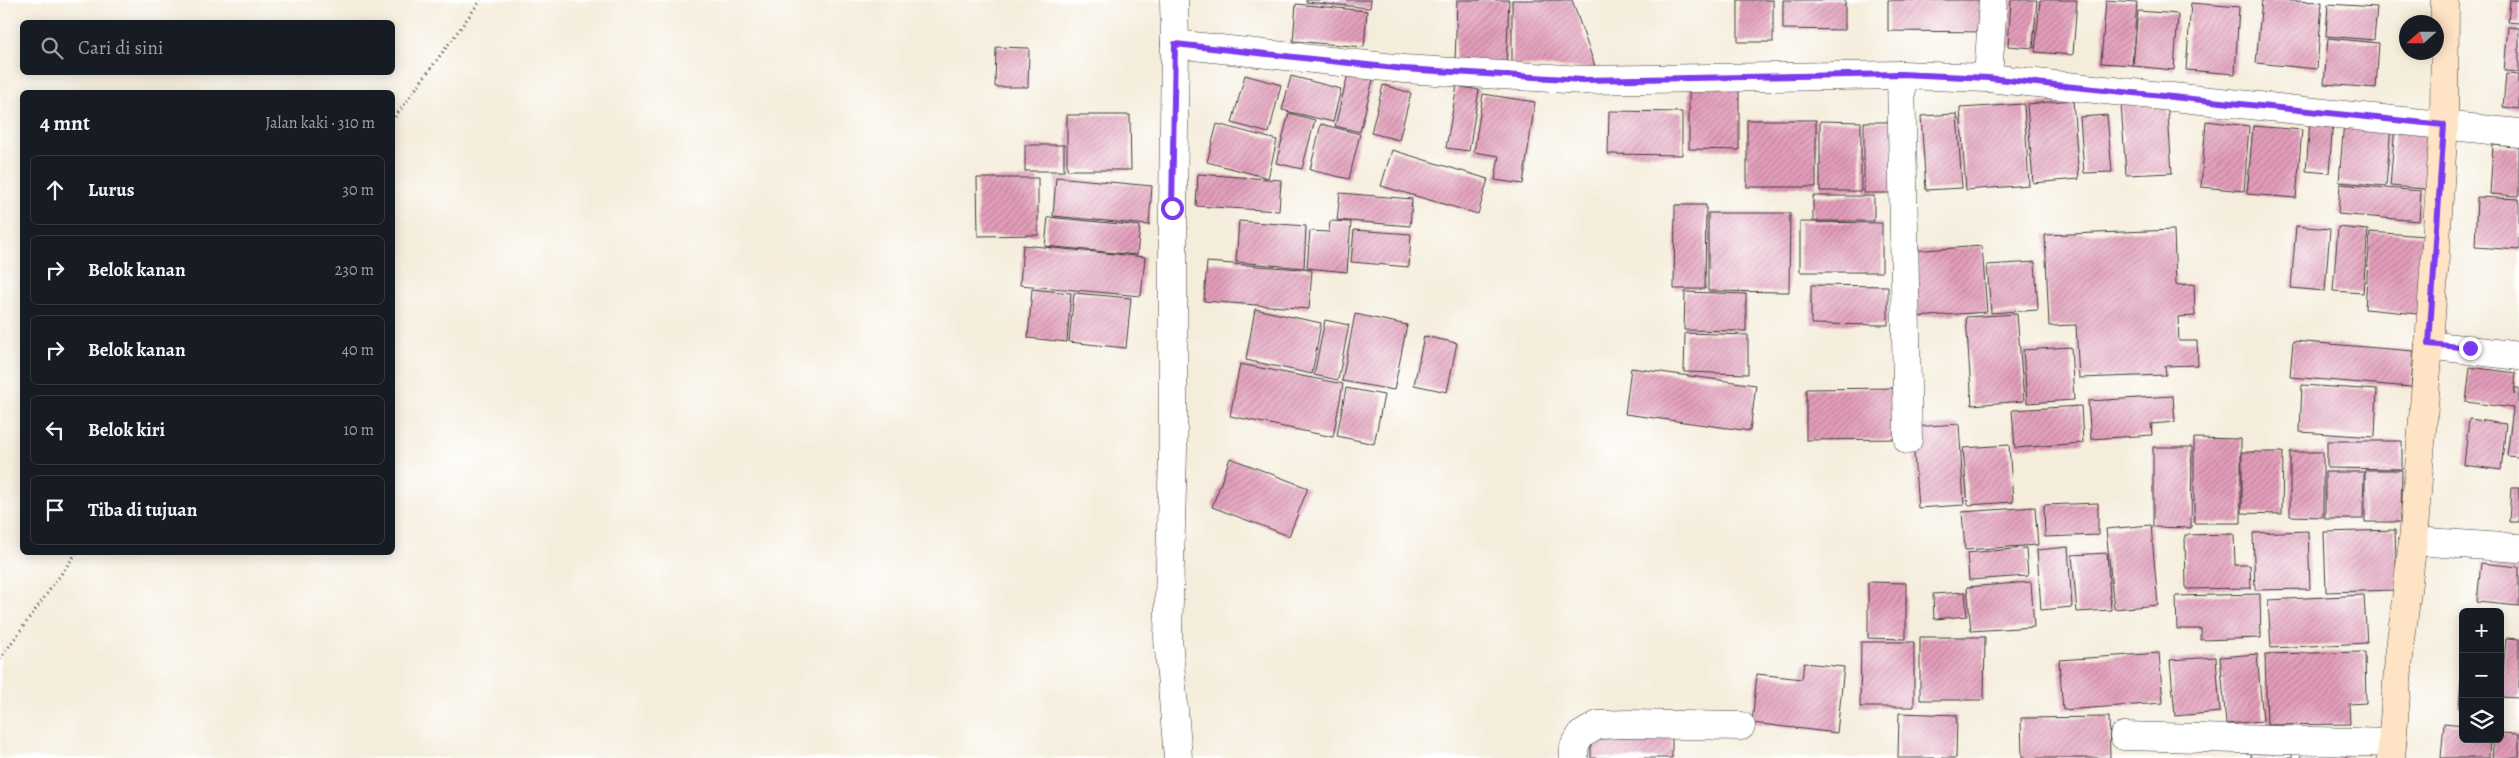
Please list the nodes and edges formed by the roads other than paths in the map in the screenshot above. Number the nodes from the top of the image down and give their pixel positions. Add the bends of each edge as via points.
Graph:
1 (1174, 0) edge
2 (1993, 0) edge
3 (2445, 0) edge
4 (1175, 44) junction
5 (1901, 74) junction
6 (1988, 78) junction
7 (2444, 125) junction
8 (2519, 133) edge
9 (2429, 344) junction
10 (2519, 356) edge
11 (1908, 440) dead end
12 (2413, 541) junction
13 (2519, 548) edge
14 (1741, 726) dead end
15 (2124, 736) dead end
16 (2392, 750) edge
17 (1178, 758) edge
18 (1574, 758) edge

1 - 4 street
2 - 6 street
3 - 7 main road
4 - 5 street via 1404,69 1583,80
4 - 17 street via 1173,451 1168,638
5 - 6 street
5 - 11 street
6 - 7 street
7 - 8 street
7 - 9 main road
9 - 10 street
9 - 12 main road
12 - 13 street
12 - 16 main road
14 - 18 street via 1598,725 1581,735 1574,747
15 - 16 street

